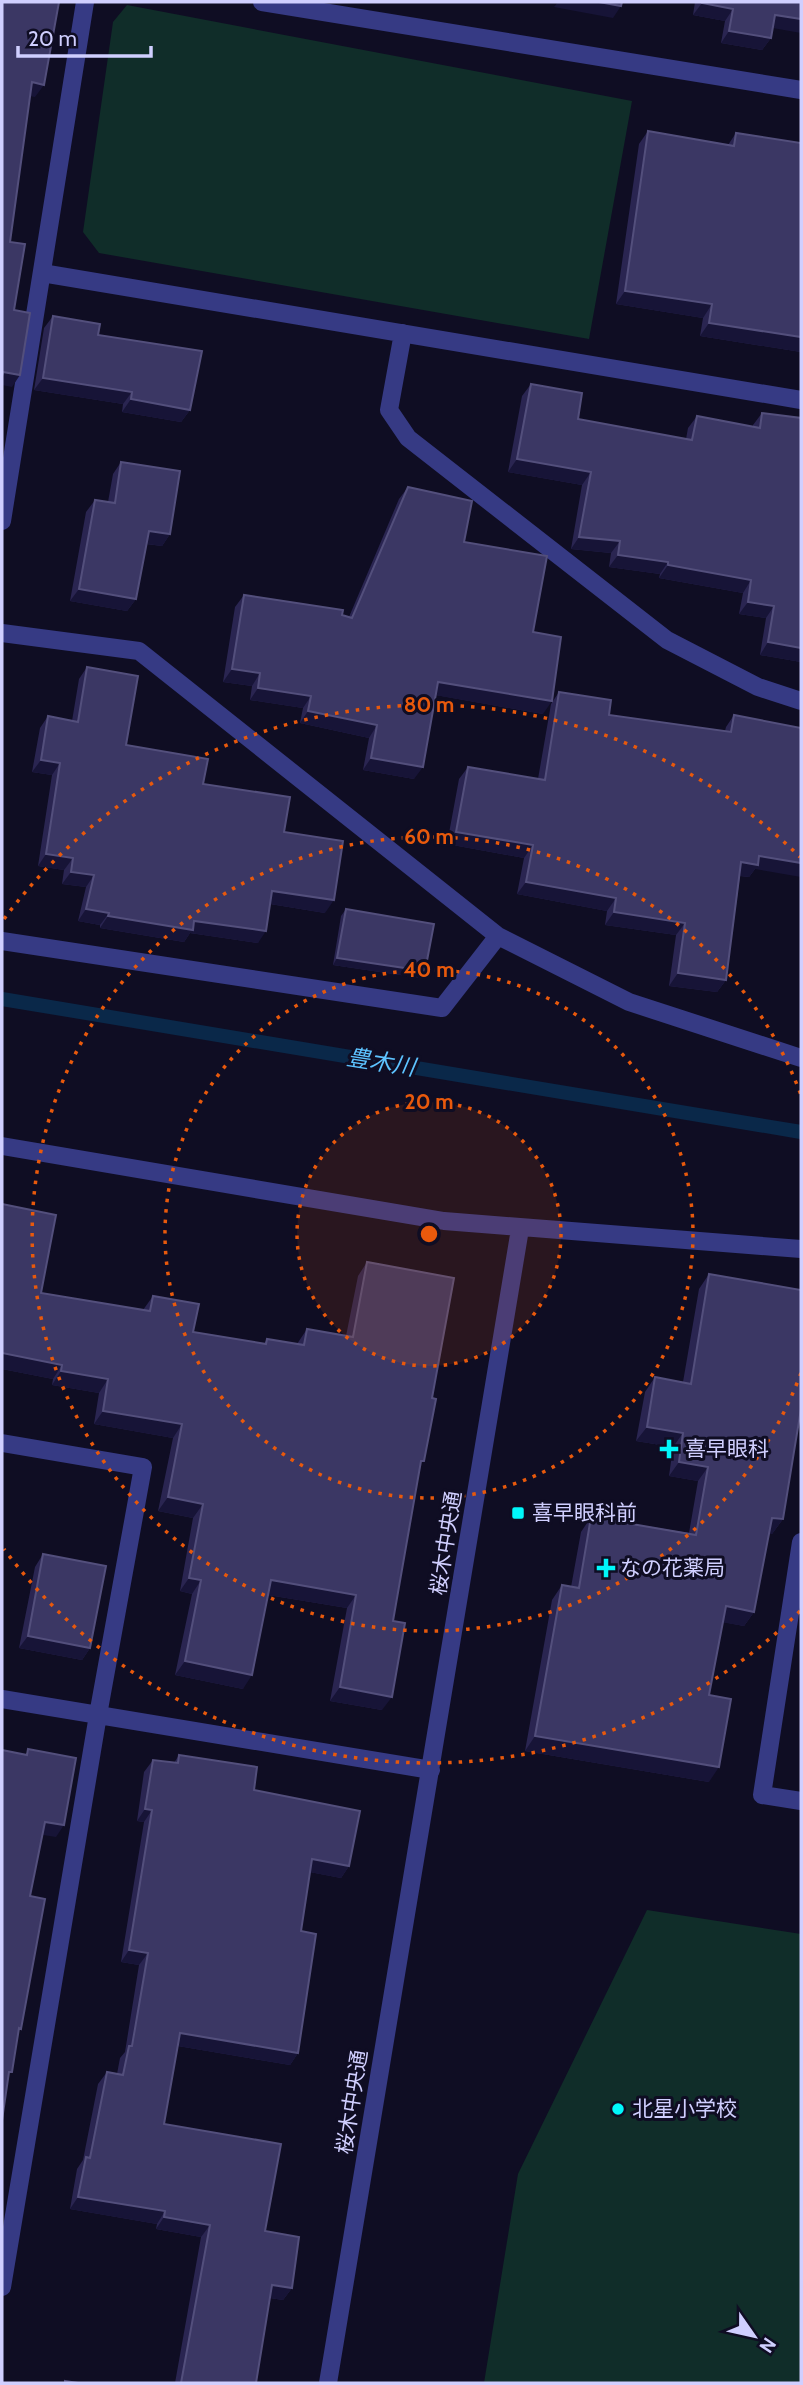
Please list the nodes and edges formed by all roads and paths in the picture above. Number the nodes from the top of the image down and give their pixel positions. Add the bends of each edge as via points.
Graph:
1 (85, 2) edge
2 (262, 2) edge
3 (801, 90) edge
4 (42, 273) junction
5 (403, 333) junction
6 (801, 400) edge
7 (2, 521) edge
8 (2, 634) edge
9 (801, 701) edge
10 (498, 936) junction
11 (2, 941) edge
12 (801, 1058) edge
13 (2, 1146) edge
14 (520, 1228) junction
15 (801, 1249) edge
16 (2, 1443) edge
17 (801, 1542) edge
18 (2, 1699) edge
19 (98, 1715) junction
20 (431, 1770) junction
21 (801, 1801) edge
22 (2, 2287) edge
23 (328, 2383) edge

1 - 4 street
2 - 3 street
4 - 5 street
4 - 7 street
5 - 6 street
5 - 9 street via 389,410 408,438 667,640 758,687
8 - 10 street via 139,651
10 - 11 street via 442,1008
10 - 12 street via 629,1002
13 - 14 street via 431,1219
14 - 15 street
14 - 20 street, 桜木中央通
16 - 19 street via 143,1467
17 - 21 street via 762,1795
18 - 19 street
19 - 20 street
19 - 22 street
20 - 23 street, 桜木中央通

